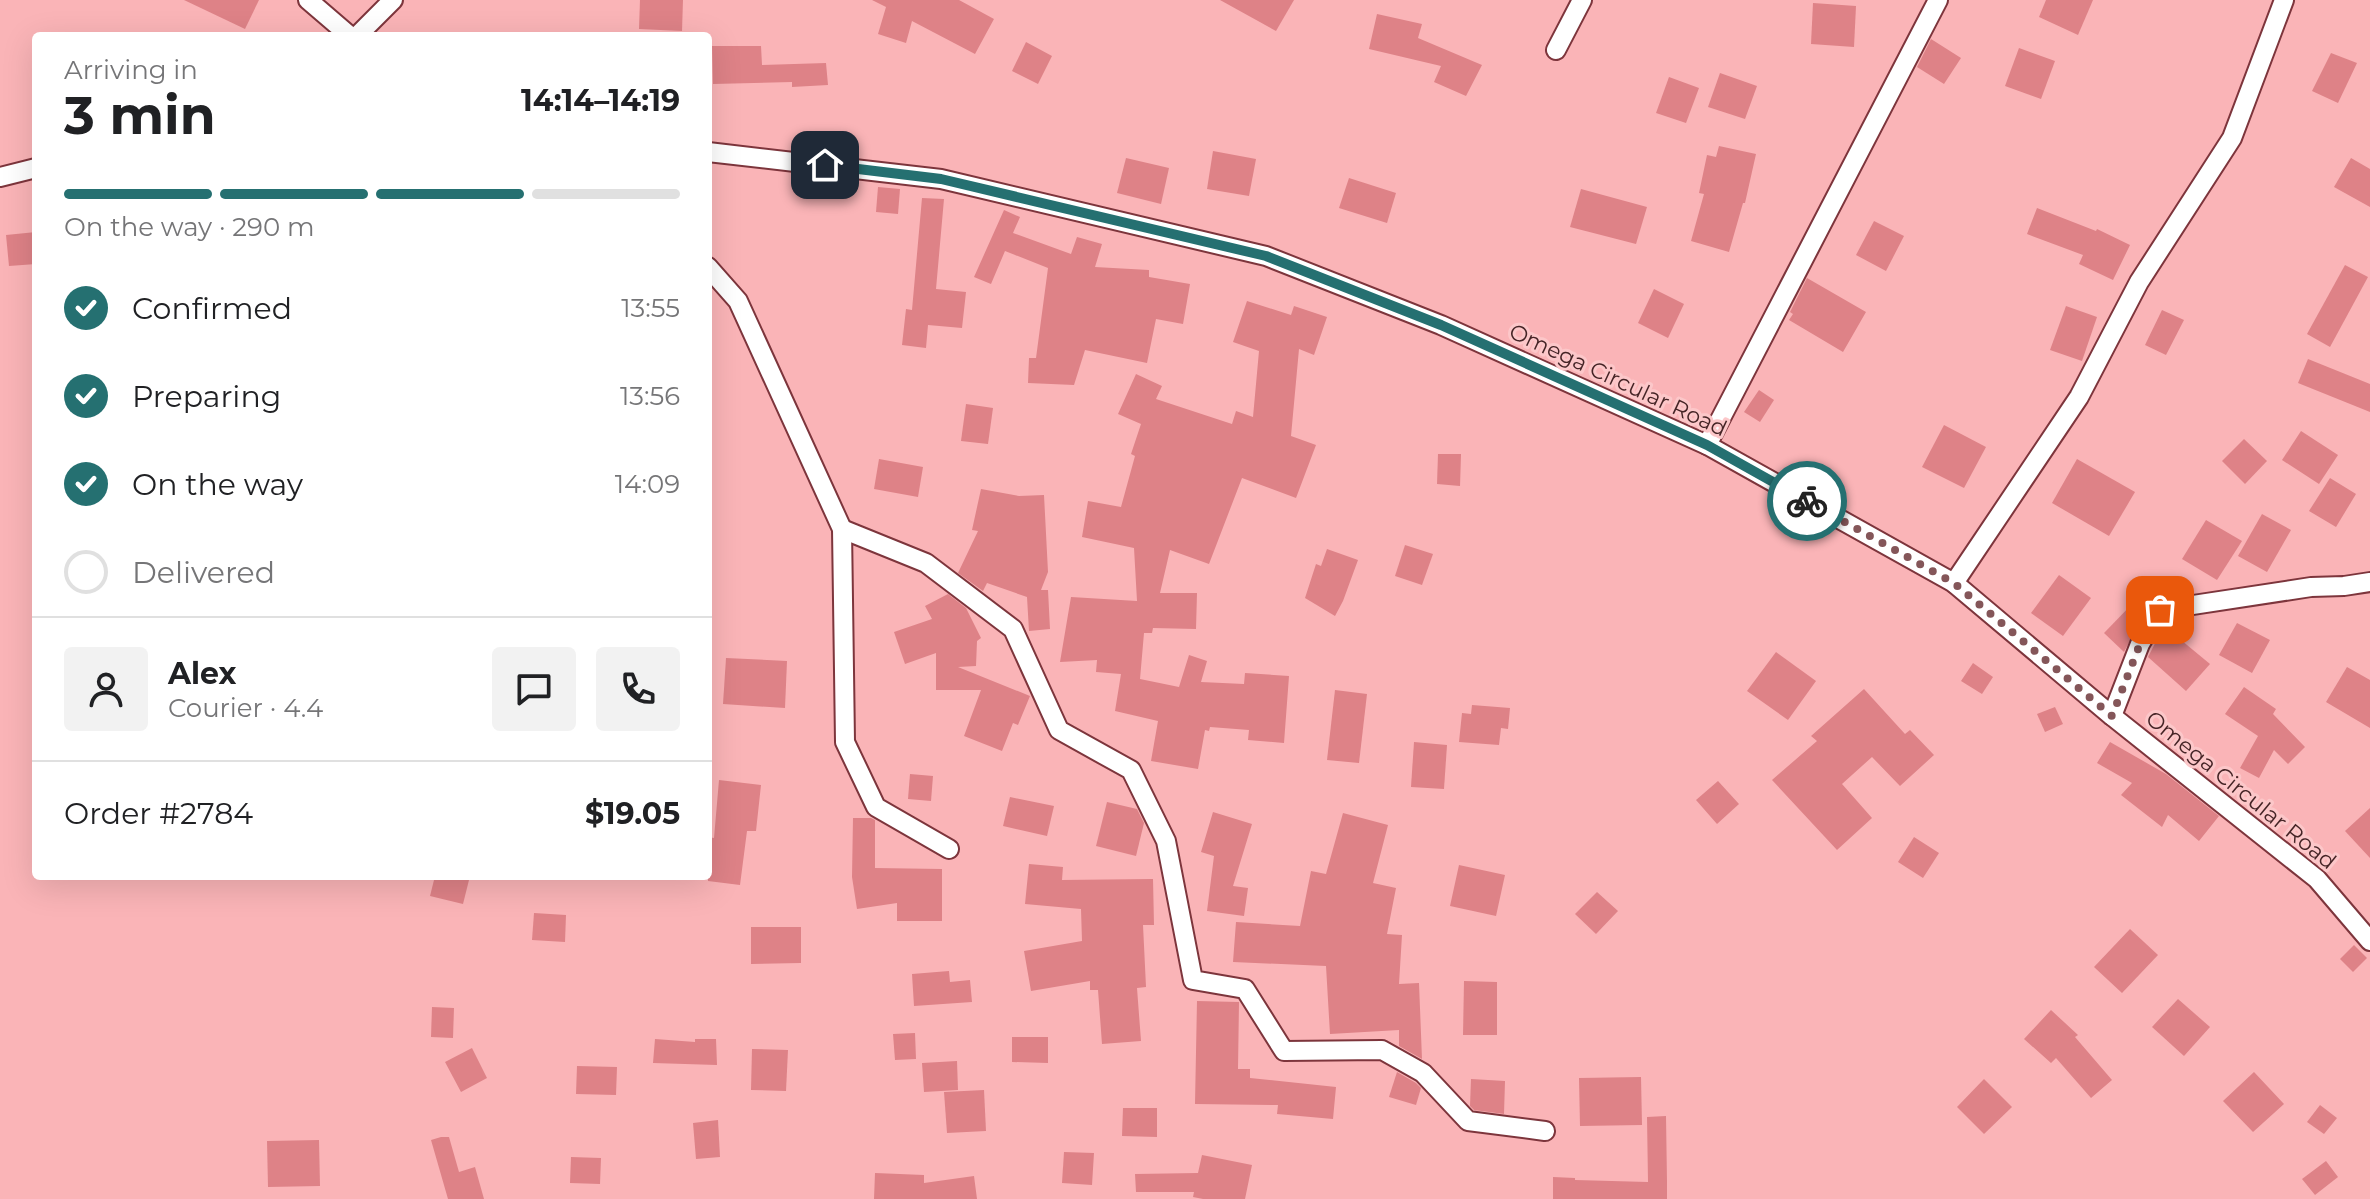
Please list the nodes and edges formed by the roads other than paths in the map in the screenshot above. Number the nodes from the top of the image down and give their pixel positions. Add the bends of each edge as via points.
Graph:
1 (308, 0) edge
2 (393, 0) edge
3 (1582, 0) edge
4 (1938, 0) edge
5 (2284, 0) edge
6 (345, 32) edge
7 (361, 32) edge
8 (1556, 50) dead end
9 (712, 152) edge
10 (32, 169) edge
11 (0, 177) edge
12 (712, 272) edge
13 (1707, 445) junction
14 (842, 529) junction
15 (2370, 582) edge
16 (1954, 583) junction
17 (2112, 716) junction
18 (949, 849) dead end
19 (2370, 941) edge
20 (1545, 1131) dead end

1 - 6 street
2 - 7 street
3 - 8 street
4 - 13 street
5 - 16 street via 2232,138 2139,282 2079,397
9 - 13 street, Omega Circular Road via 941,179 1266,256 1441,325
10 - 11 street
12 - 14 street via 738,301
13 - 16 street, Omega Circular Road
14 - 18 street via 845,742 876,807
14 - 20 street via 926,563 1013,629 1059,730 1131,770 1166,841 1193,980 1245,989 1284,1051 1382,1050 1423,1073 1468,1121
15 - 17 street via 2160,610 2140,644
16 - 17 street, Omega Circular Road
17 - 19 street, Omega Circular Road via 2317,879

